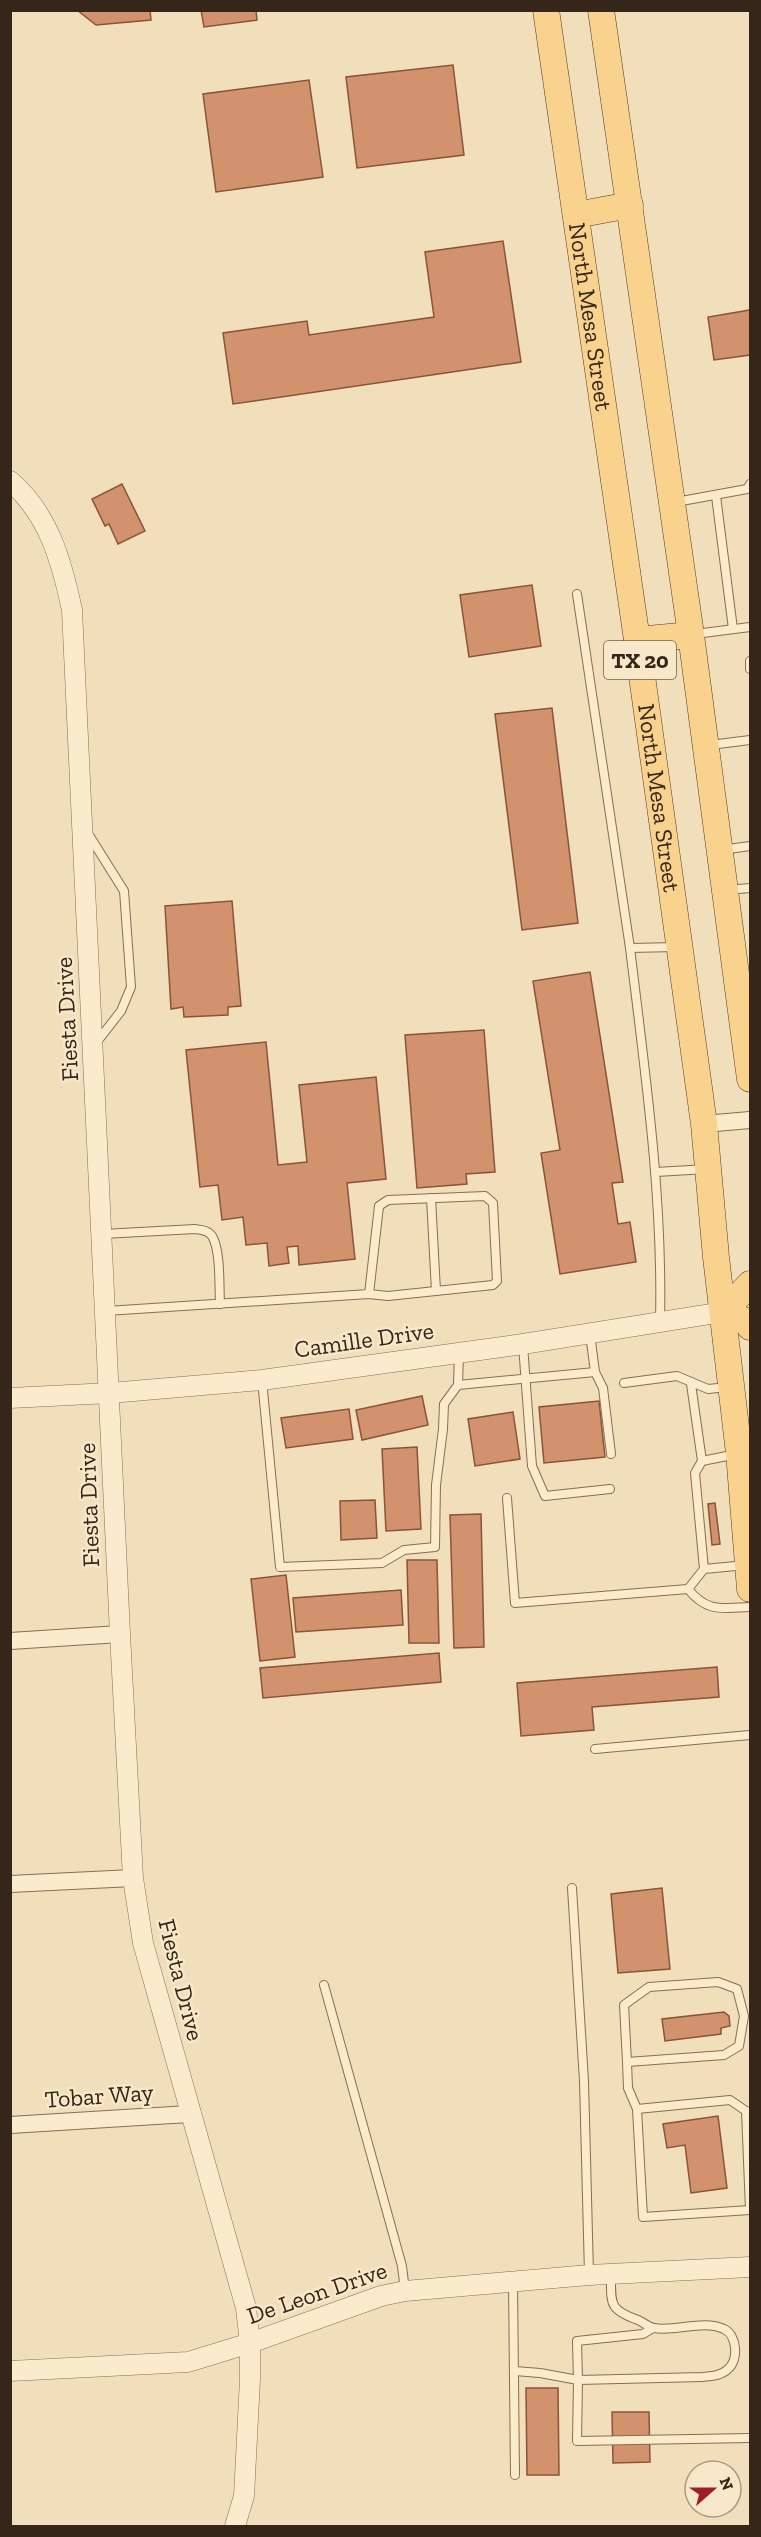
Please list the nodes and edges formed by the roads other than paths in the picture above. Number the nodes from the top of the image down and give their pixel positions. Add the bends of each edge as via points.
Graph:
1 (546, 10) edge
2 (601, 10) edge
3 (630, 205) junction
4 (576, 215) junction
5 (10, 481) edge
6 (749, 490) edge
7 (716, 496) junction
8 (672, 503) junction
9 (576, 594) dead end
10 (750, 627) edge
11 (733, 628) junction
12 (692, 635) junction
13 (637, 640) junction
14 (750, 661) edge
15 (750, 669) edge
16 (750, 740) edge
17 (706, 746) junction
18 (83, 824) junction
19 (750, 846) edge
20 (721, 850) junction
21 (738, 889) edge
22 (679, 947) junction
23 (630, 948) junction
24 (93, 1046) junction
25 (750, 1079) edge
26 (750, 1120) edge
27 (704, 1124) junction
28 (709, 1169) junction
29 (656, 1172) junction
30 (431, 1198) junction
31 (103, 1234) junction
32 (750, 1284) edge
33 (436, 1291) junction
34 (369, 1294) junction
35 (220, 1304) junction
36 (106, 1311) junction
37 (723, 1312) junction
38 (660, 1323) junction
39 (750, 1328) edge
40 (590, 1334) junction
41 (523, 1344) junction
42 (459, 1352) junction
43 (595, 1372) junction
44 (262, 1380) junction
45 (526, 1380) junction
46 (624, 1383) dead end
47 (691, 1384) junction
48 (458, 1385) junction
49 (732, 1386) junction
50 (110, 1393) junction
51 (10, 1398) edge
52 (611, 1454) dead end
53 (702, 1461) junction
54 (744, 1468) edge
55 (610, 1489) dead end
56 (507, 1498) dead end
57 (704, 1569) junction
58 (750, 1577) edge
59 (688, 1589) junction
60 (750, 1607) edge
61 (120, 1634) junction
62 (10, 1641) edge
63 (750, 1736) edge
64 (595, 1749) dead end
65 (133, 1878) junction
66 (10, 1884) edge
67 (572, 1888) dead end
68 (324, 1985) dead end
69 (747, 2016) edge
70 (627, 2062) junction
71 (637, 2109) junction
72 (748, 2111) edge
73 (189, 2114) junction
74 (10, 2125) edge
75 (750, 2267) edge
76 (611, 2274) junction
77 (590, 2275) junction
78 (513, 2282) junction
79 (405, 2290) junction
80 (653, 2328) junction
81 (250, 2343) junction
82 (10, 2371) edge
83 (515, 2371) junction
84 (578, 2380) junction
85 (750, 2438) edge
86 (515, 2475) dead end
87 (235, 2526) edge

1 - 4 main road, North Mesa Street / TX 20
2 - 3 main road, TX 20
3 - 4 main road
3 - 8 main road, TX 20
4 - 13 main road, North Mesa Street / TX 20
5 - 18 street, Fiesta Drive via 49,532 62,563 72,610
6 - 7 lane
7 - 8 lane
7 - 11 lane
8 - 12 main road, TX 20
9 - 23 lane
10 - 11 lane
11 - 12 lane
12 - 13 main road
12 - 17 main road, TX 20
13 - 22 main road, North Mesa Street / TX 20
14 - 15 lane
16 - 17 lane
17 - 20 main road, TX 20
18 - 24 street, Fiesta Drive
18 - 24 lane via 124,891 131,987 121,1011
19 - 20 lane
20 - 21 main road, TX 20
21 - 25 main road, TX 20
22 - 23 lane
22 - 27 main road, North Mesa Street / TX 20
23 - 29 lane
24 - 31 street, Fiesta Drive
26 - 27 street
27 - 28 main road, North Mesa Street / TX 20
28 - 29 lane
28 - 37 main road, North Mesa Street / TX 20
29 - 38 lane
30 - 33 lane
30 - 33 lane via 485,1196 493,1203 497,1281 493,1285
30 - 34 lane via 388,1200 379,1206
31 - 35 lane via 206,1230 216,1247
31 - 36 street, Fiesta Drive
32 - 37 main road
33 - 34 lane
34 - 35 lane
35 - 36 lane
36 - 50 street, Fiesta Drive
37 - 38 street, Camille Drive
37 - 39 main road via 746,1321
37 - 49 main road, North Mesa Street / TX 20
38 - 40 street, Camille Drive
40 - 41 street, Camille Drive
40 - 43 lane
41 - 42 street, Camille Drive
41 - 45 lane
42 - 44 street, Camille Drive
42 - 48 lane
43 - 45 lane
43 - 52 lane via 603,1388
44 - 48 lane via 280,1567 382,1563 404,1550 435,1547 444,1404
44 - 50 street, Camille Drive
45 - 48 lane
45 - 55 lane via 532,1466 544,1496
46 - 47 lane via 677,1376
47 - 49 lane via 708,1389
47 - 53 lane
49 - 54 main road, North Mesa Street / TX 20
50 - 51 street, Camille Drive
50 - 61 street, Fiesta Drive
53 - 54 lane
53 - 57 lane via 695,1473
54 - 58 main road, North Mesa Street / TX 20
56 - 59 lane via 515,1603
57 - 58 lane
57 - 59 lane
59 - 60 lane via 698,1602 720,1609
61 - 62 street
61 - 65 street, Fiesta Drive
63 - 64 lane
65 - 66 street
65 - 73 street, Fiesta Drive via 143,1943
67 - 77 lane via 584,2081
68 - 79 lane via 402,2266
69 - 70 lane via 739,2046 724,2055
69 - 70 lane via 737,1989 717,1982 649,1987 624,2005
70 - 71 lane via 627,2088
71 - 72 lane via 730,2100
71 - 72 lane via 643,2217 750,2210
73 - 74 street, Tobar Way
73 - 81 street, Fiesta Drive via 246,2308
75 - 76 street, De Leon Drive
76 - 77 street, De Leon Drive
76 - 80 lane via 614,2308
77 - 78 street, De Leon Drive
78 - 79 street, De Leon Drive
78 - 83 lane
79 - 81 street, De Leon Drive
80 - 84 lane via 642,2334 577,2341
80 - 84 lane via 725,2329 733,2339 735,2352 730,2368 702,2377
81 - 82 street, De Leon Drive via 188,2362
81 - 87 street, Fiesta Drive via 244,2496
83 - 84 lane
83 - 86 lane
84 - 85 lane via 577,2441

